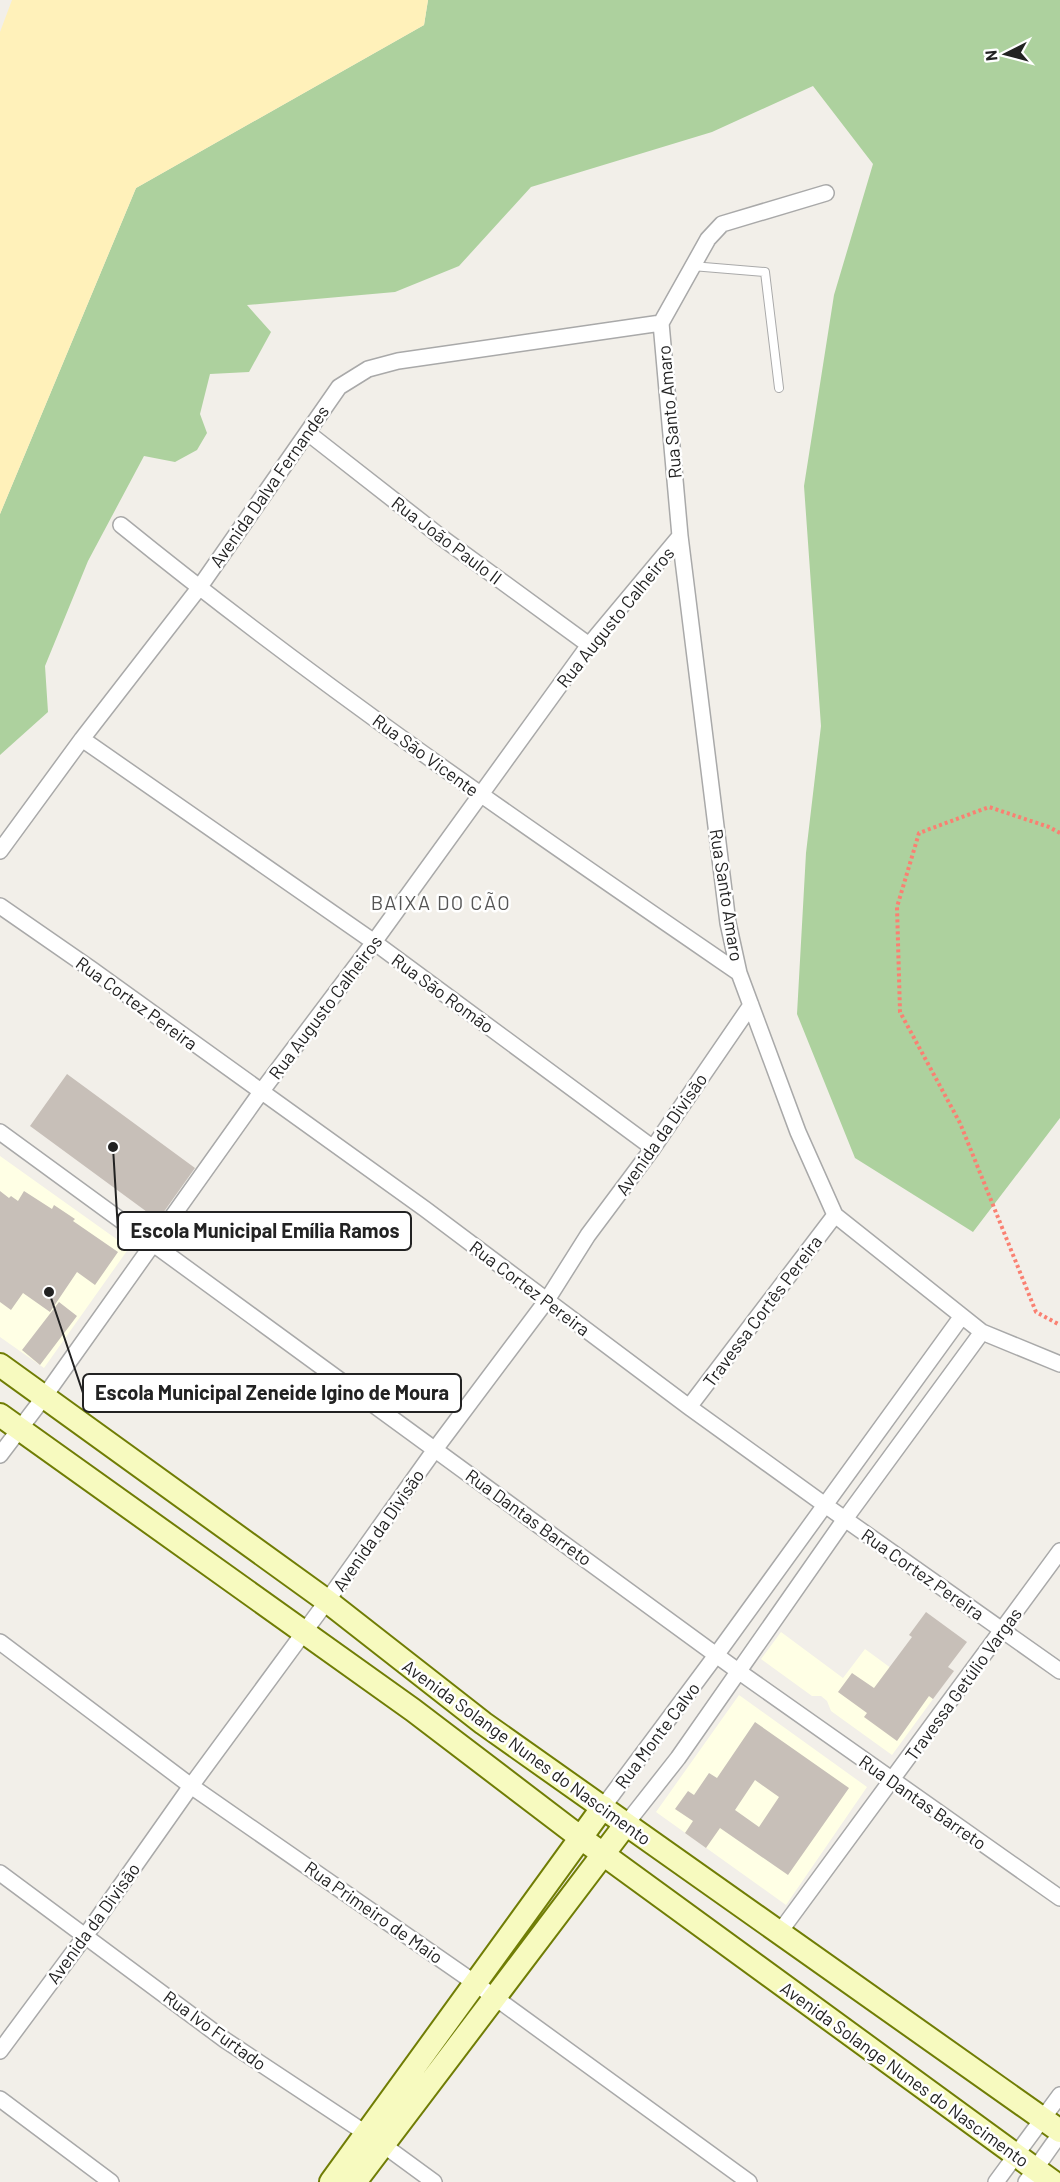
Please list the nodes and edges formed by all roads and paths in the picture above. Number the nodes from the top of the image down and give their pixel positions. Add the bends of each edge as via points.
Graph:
1 (826, 193) dead end
2 (692, 266) junction
3 (661, 323) junction
4 (779, 388) dead end
5 (308, 433) junction
6 (121, 525) dead end
7 (680, 537) junction
8 (199, 588) junction
9 (590, 645) junction
10 (82, 739) junction
11 (482, 795) junction
12 (1060, 833) edge
13 (0, 850) edge
14 (0, 906) edge
15 (374, 942) junction
16 (739, 973) junction
17 (751, 1005) junction
18 (261, 1092) junction
19 (0, 1132) edge
20 (652, 1148) junction
21 (835, 1215) junction
22 (154, 1244) junction
23 (547, 1300) junction
24 (962, 1316) junction
25 (1060, 1325) edge
26 (982, 1332) junction
27 (1060, 1364) edge
28 (0, 1365) edge
29 (44, 1397) junction
30 (689, 1407) junction
31 (0, 1415) edge
32 (19, 1429) junction
33 (436, 1448) junction
34 (0, 1455) edge
35 (825, 1505) junction
36 (845, 1519) junction
37 (1060, 1551) edge
38 (327, 1601) junction
39 (1002, 1629) junction
40 (304, 1634) junction
41 (0, 1642) edge
42 (717, 1654) junction
43 (738, 1671) junction
44 (1060, 1671) edge
45 (892, 1781) junction
46 (191, 1786) junction
47 (603, 1807) junction
48 (626, 1824) junction
49 (581, 1838) junction
50 (603, 1853) junction
51 (0, 1873) edge
52 (1060, 1898) edge
53 (779, 1933) junction
54 (86, 1935) junction
55 (475, 1983) junction
56 (495, 1998) junction
57 (0, 2051) edge
58 (1060, 2095) edge
59 (0, 2100) edge
60 (1055, 2128) edge
61 (374, 2139) junction
62 (1017, 2156) junction
63 (1038, 2178) edge
64 (111, 2182) edge
65 (330, 2182) edge
66 (355, 2182) edge
67 (434, 2182) edge
68 (749, 2182) edge
69 (996, 2182) edge

1 - 2 street via 722,224
2 - 3 street
2 - 4 lane via 765,272
3 - 5 street, Avenida Dalva Fernandes via 381,364 339,387
3 - 7 street, Rua Santo Amaro
5 - 8 street, Avenida Dalva Fernandes
5 - 9 street, Rua João Paulo II via 441,537
6 - 8 street, Rua São Vicente
7 - 9 street, Rua Augusto Calheiros
7 - 16 street, Rua Santo Amaro via 728,923
8 - 10 street, Avenida Dalva Fernandes
8 - 11 street, Rua São Vicente
9 - 11 street, Rua Augusto Calheiros
10 - 13 street, Avenida Dalva Fernandes
10 - 15 street, Rua São Romão
11 - 15 street, Rua Augusto Calheiros
11 - 16 street, Rua São Vicente
12 - 25 path via 989,807 919,833 897,907 900,1012 960,1123 1036,1312
14 - 18 street, Rua Cortez Pereira
15 - 18 street, Rua Augusto Calheiros
15 - 20 street, Rua São Romão
16 - 17 street, Rua Santo Amaro
17 - 20 street, Avenida da Divisão
17 - 21 street, Rua Santo Amaro via 798,1132
18 - 22 street, Rua Augusto Calheiros
18 - 23 street, Rua Cortez Pereira
19 - 22 street, Rua Dantas Barreto
20 - 23 street, Avenida da Divisão via 588,1235
21 - 24 street, Rua Santo Amaro
21 - 30 street, Travessa Cortês Pereira
22 - 29 street, Rua Augusto Calheiros
22 - 33 street, Rua Dantas Barreto
23 - 30 street, Rua Cortez Pereira
23 - 33 street, Avenida da Divisão
24 - 26 street, Rua Santo Amaro
24 - 35 street, Rua Monte Calvo
26 - 27 street, Rua Santo Amaro
26 - 36 street, Rua Monte Calvo
28 - 29 main road, Avenida Solange Nunes do Nascimento
29 - 32 street, Rua Augusto Calheiros
29 - 38 main road, Avenida Solange Nunes do Nascimento
30 - 35 street, Rua Cortez Pereira
31 - 32 main road, Avenida Solange Nunes do Nascimento
32 - 34 street, Rua Augusto Calheiros
32 - 40 main road, Avenida Solange Nunes do Nascimento
33 - 38 street, Avenida da Divisão
33 - 42 street, Rua Dantas Barreto
35 - 36 street, Rua Cortez Pereira
35 - 42 street, Rua Monte Calvo
36 - 39 street, Rua Cortez Pereira
36 - 43 street, Rua Monte Calvo
37 - 39 street, Travessa Getúlio Vargas
38 - 40 street, Avenida da Divisão
38 - 47 main road, Avenida Solange Nunes do Nascimento via 483,1723
39 - 44 street, Rua Cortez Pereira
39 - 45 street, Travessa Getúlio Vargas
40 - 46 street, Avenida da Divisão
40 - 49 main road, Avenida Solange Nunes do Nascimento via 413,1710
41 - 46 street, Rua Primeiro de Maio
42 - 43 street, Rua Dantas Barreto
42 - 47 street, Rua Monte Calvo
43 - 45 street, Rua Dantas Barreto
43 - 48 street, Rua Monte Calvo
45 - 52 street, Rua Dantas Barreto
45 - 53 street, Travessa Getúlio Vargas
46 - 54 street, Avenida da Divisão
46 - 55 street, Rua Primeiro de Maio
47 - 48 main road, Avenida Solange Nunes do Nascimento
47 - 49 main road, Rua Monte Calvo
48 - 50 main road, Rua Monte Calvo
48 - 53 main road, Avenida Solange Nunes do Nascimento
49 - 50 main road, Avenida Solange Nunes do Nascimento
49 - 55 main road, Rua Monte Calvo
50 - 56 main road, Rua Monte Calvo
50 - 62 main road, Avenida Solange Nunes do Nascimento
51 - 54 street, Rua Ivo Furtado
53 - 60 main road, Avenida Solange Nunes do Nascimento
54 - 57 street, Avenida da Divisão
54 - 61 street, Rua Ivo Furtado via 225,2040
55 - 56 street, Rua Primeiro de Maio
55 - 61 main road, Rua Monte Calvo
56 - 61 main road, Rua Monte Calvo
56 - 68 street, Rua Primeiro de Maio
58 - 60 street
59 - 64 street
60 - 62 street
60 - 63 street
61 - 65 main road, Rua Monte Calvo
61 - 66 main road, Rua Monte Calvo
61 - 67 street, Rua Ivo Furtado
62 - 63 main road, Avenida Solange Nunes do Nascimento
62 - 69 street

